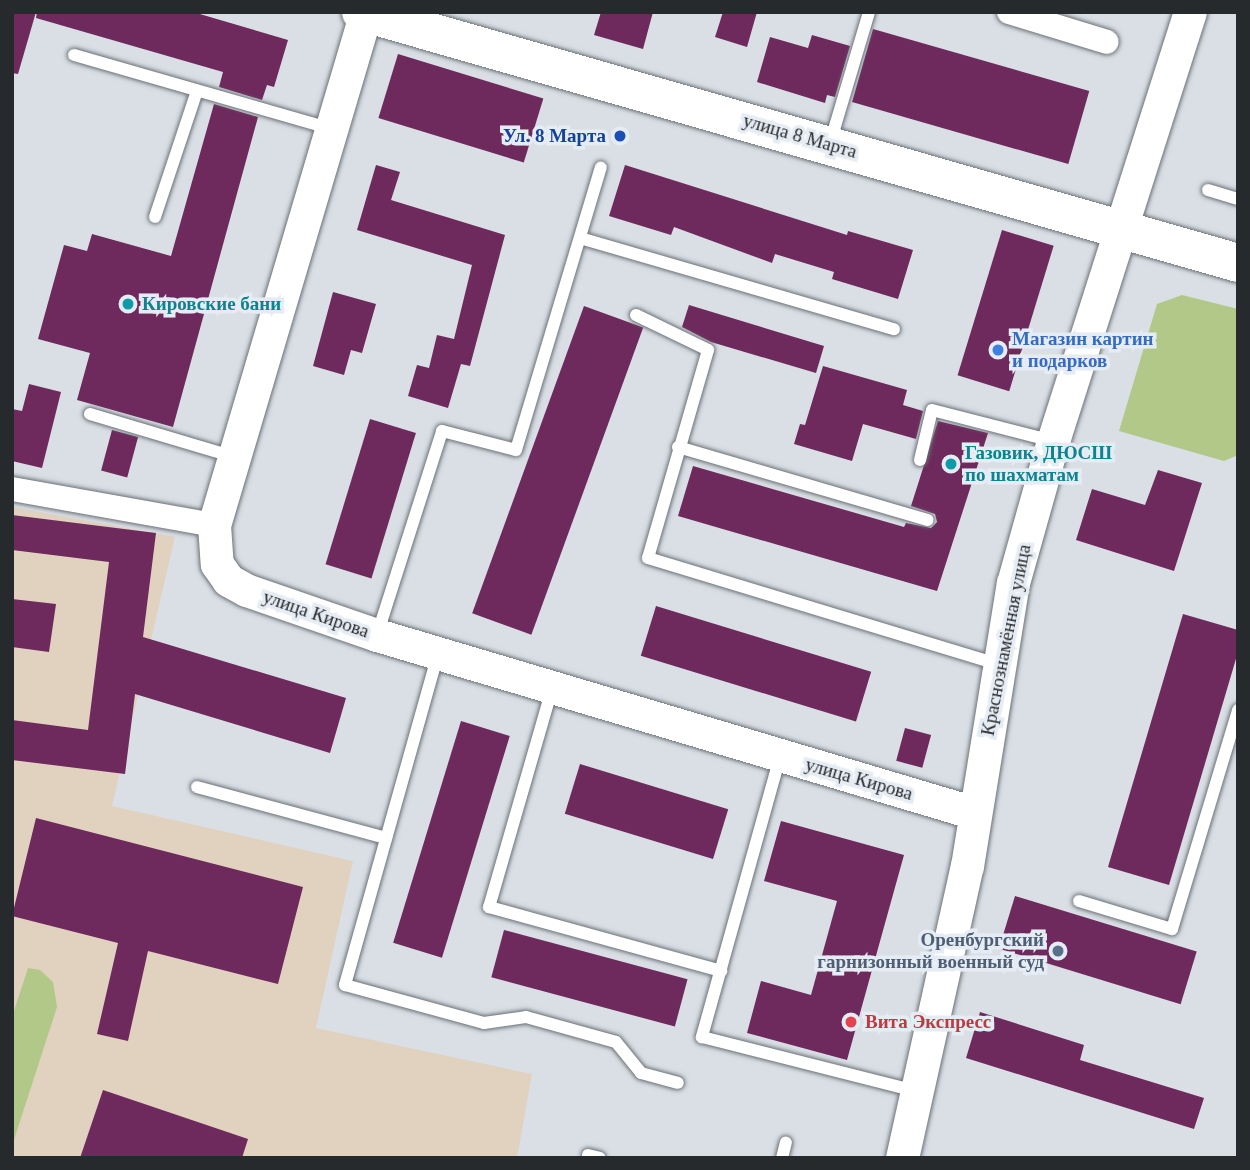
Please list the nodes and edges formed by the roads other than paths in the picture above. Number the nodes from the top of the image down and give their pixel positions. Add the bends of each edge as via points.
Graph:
1 (869, 12) edge
2 (1009, 12) edge
3 (1190, 12) edge
4 (364, 13) edge
5 (1107, 42) dead end
6 (74, 55) dead end
7 (197, 91) junction
8 (330, 128) junction
9 (830, 144) junction
10 (601, 167) dead end
11 (1208, 190) dead end
12 (1238, 199) edge
13 (155, 218) dead end
14 (1119, 229) junction
15 (580, 238) junction
16 (1238, 263) edge
17 (636, 316) dead end
18 (894, 329) dead end
19 (90, 414) dead end
20 (1053, 441) junction
21 (678, 447) junction
22 (231, 456) junction
23 (920, 460) dead end
24 (12, 489) edge
25 (928, 520) dead end
26 (214, 525) junction
27 (377, 635) junction
28 (438, 654) junction
29 (998, 664) junction
30 (552, 688) junction
31 (1238, 710) edge
32 (780, 756) junction
33 (197, 787) dead end
34 (975, 813) junction
35 (386, 838) junction
36 (1079, 901) dead end
37 (721, 971) junction
38 (678, 1083) dead end
39 (917, 1092) junction
40 (786, 1142) dead end
41 (782, 1158) edge
42 (902, 1158) edge

1 - 9 lane
2 - 5 street
3 - 14 main road, Краснознамённая улица
4 - 8 main road, улица Кирова
4 - 9 main road, улица 8 Марта
6 - 7 lane
7 - 8 lane
7 - 13 lane
8 - 22 main road, улица Кирова
9 - 14 main road, улица 8 Марта
10 - 15 lane
11 - 12 lane
14 - 16 main road, улица 8 Марта
14 - 20 main road, Краснознамённая улица
15 - 18 lane
15 - 27 lane via 516,450 442,431
17 - 21 lane via 708,350
19 - 22 lane
20 - 23 lane via 932,410
20 - 29 main road, Краснознамённая улица via 1013,583
21 - 25 lane
21 - 29 lane via 648,558
22 - 26 main road, улица Кирова
24 - 26 street
26 - 27 main road, улица Кирова via 218,564 228,580
27 - 28 main road, улица Кирова
28 - 30 main road, улица Кирова
28 - 35 lane
29 - 34 main road, Краснознамённая улица
30 - 32 main road, улица Кирова
30 - 37 lane via 489,907
31 - 36 lane via 1172,929
32 - 34 main road, улица Кирова
32 - 37 lane
33 - 35 lane
34 - 39 main road, Краснознамённая улица
35 - 38 lane via 345,985 484,1023 526,1017 616,1042 641,1073
37 - 39 lane via 702,1037
39 - 42 main road, Краснознамённая улица
40 - 41 lane

